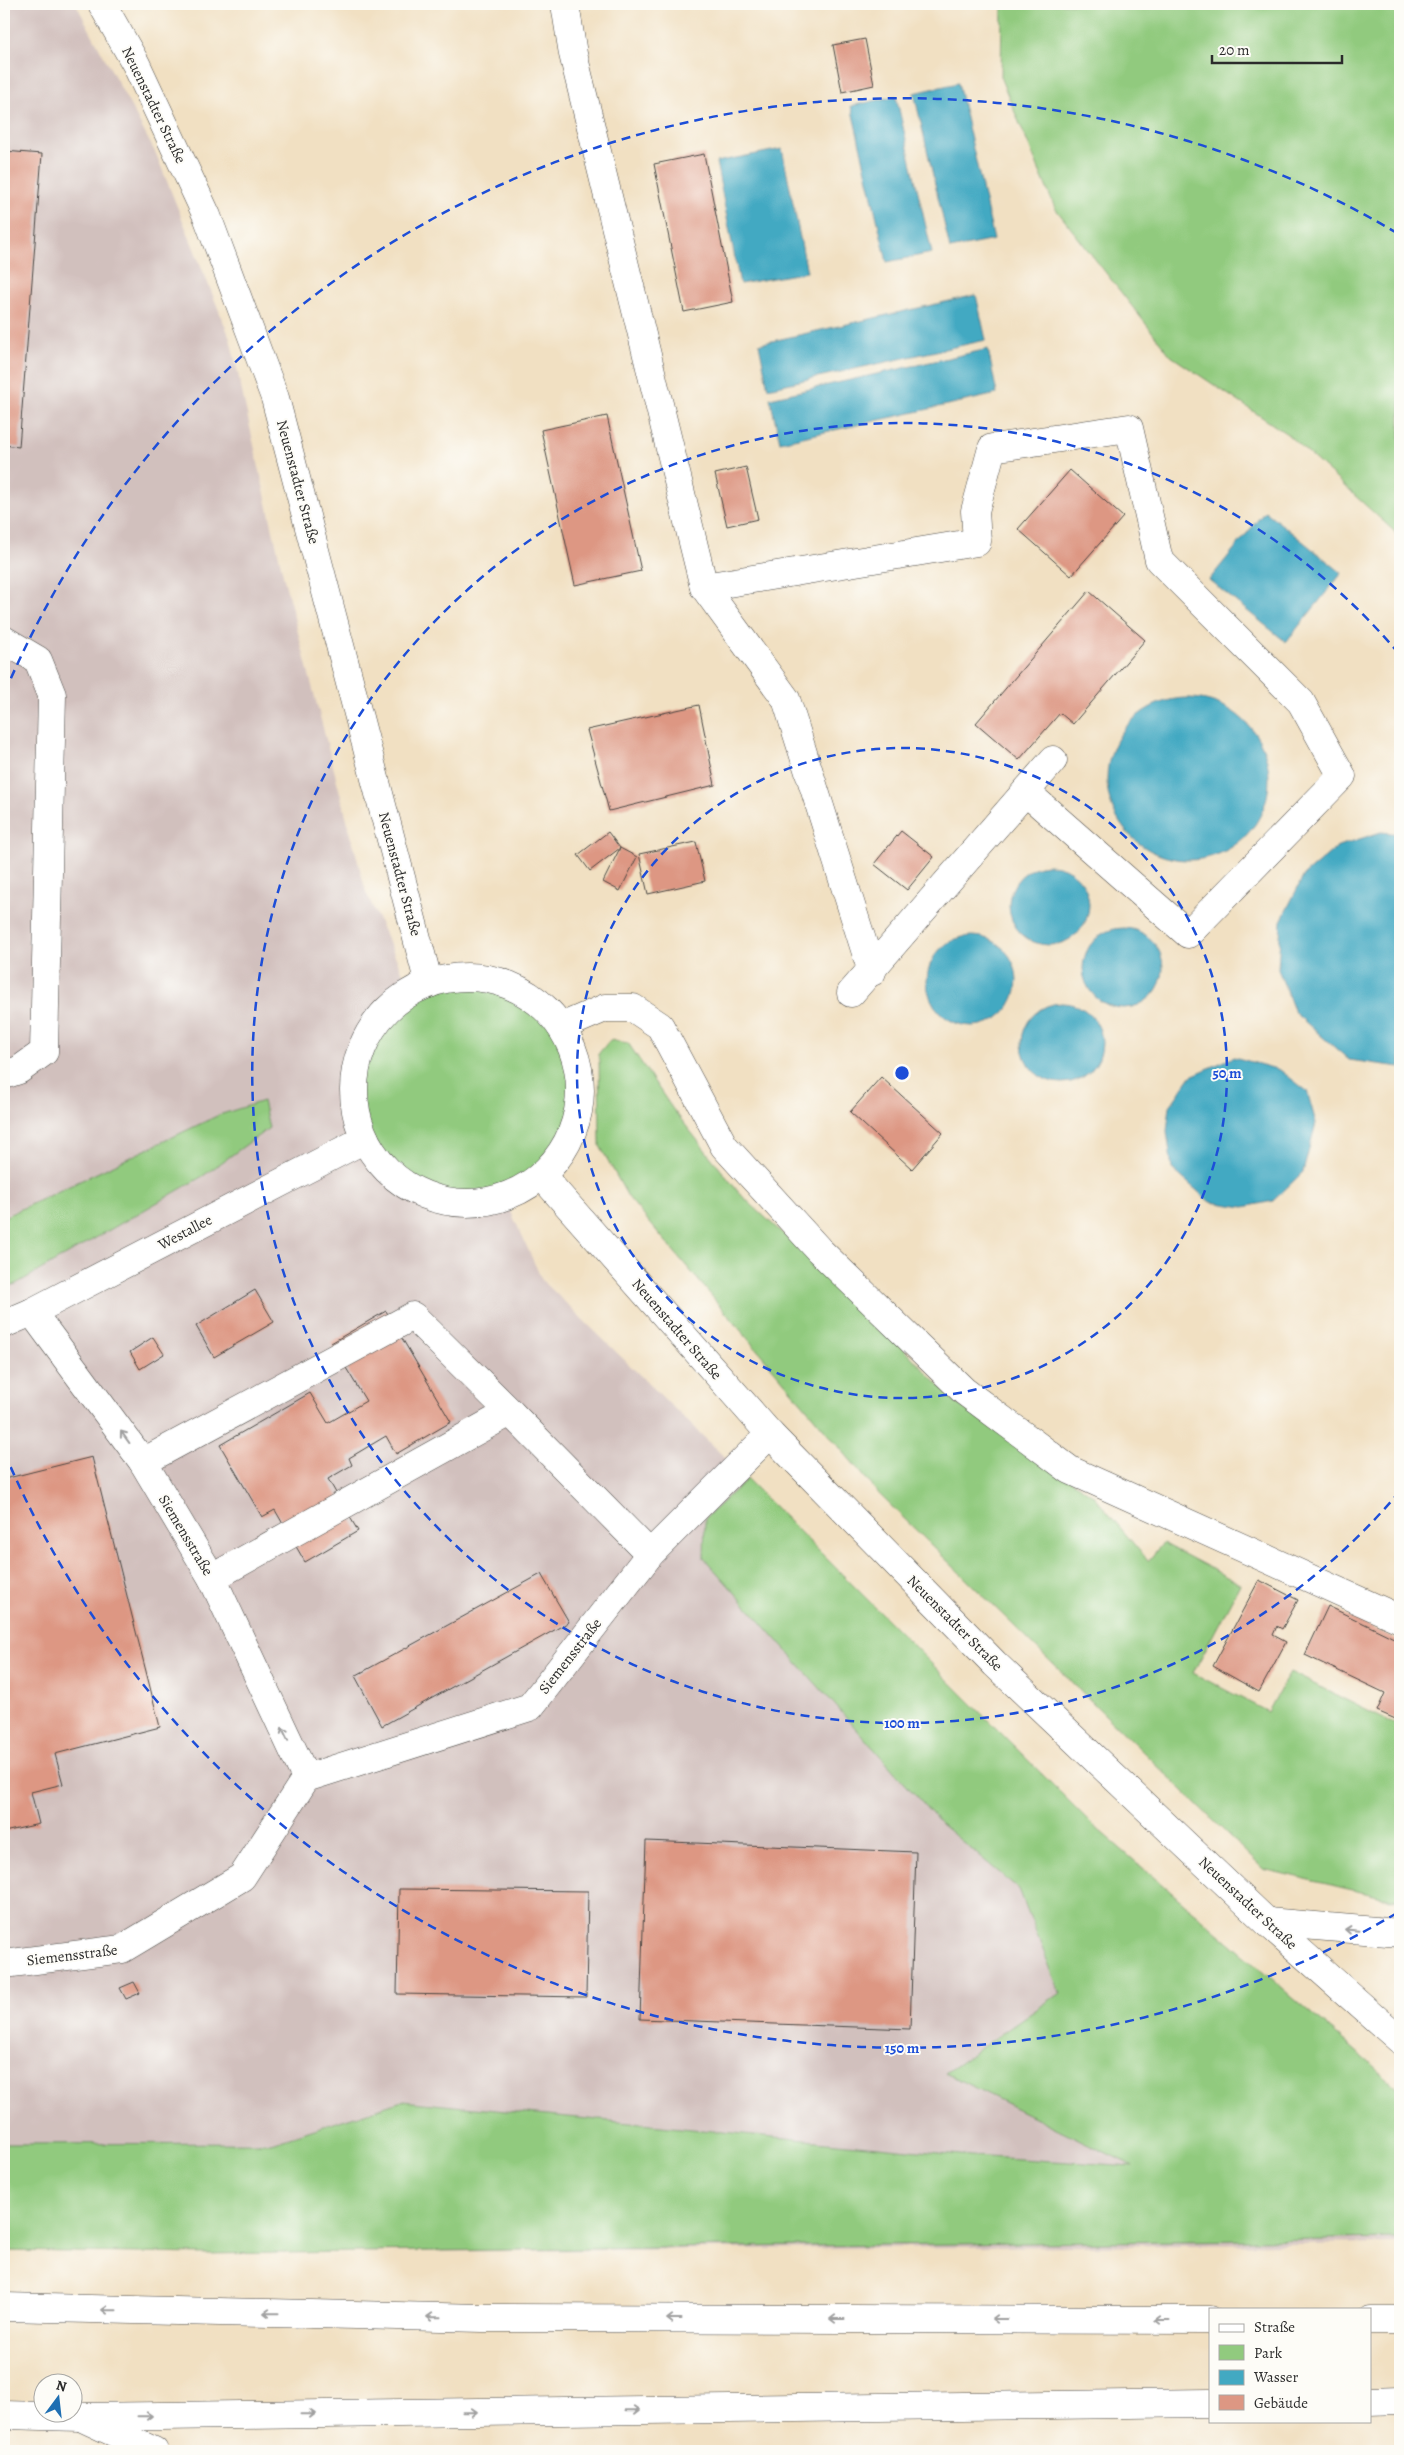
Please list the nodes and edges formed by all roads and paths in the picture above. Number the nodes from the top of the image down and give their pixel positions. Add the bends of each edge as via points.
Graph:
1 (102, 4) edge
2 (564, 4) edge
3 (704, 587) junction
4 (4, 640) edge
5 (1053, 760) dead end
6 (1026, 792) junction
7 (872, 972) junction
8 (429, 984) junction
9 (851, 993) dead end
10 (561, 1027) junction
11 (4, 1076) edge
12 (365, 1139) junction
13 (542, 1176) junction
14 (32, 1312) junction
15 (4, 1324) edge
16 (510, 1412) junction
17 (770, 1434) junction
18 (143, 1462) junction
19 (650, 1554) junction
20 (212, 1578) junction
21 (1400, 1619) edge
22 (306, 1778) junction
23 (1267, 1922) junction
24 (1400, 1933) edge
25 (4, 1964) edge
26 (1400, 2040) edge
27 (4, 2307) edge
28 (1209, 2320) edge
29 (1372, 2320) edge
30 (1400, 2320) edge
31 (1400, 2400) edge
32 (1372, 2401) edge
33 (1209, 2403) edge
34 (4, 2415) edge
35 (32, 2416) edge
36 (82, 2417) edge
37 (82, 2418) edge
38 (154, 2451) edge

1 - 8 main road, Neuenstadter Straße via 136,64 207,216 275,398
2 - 3 main road via 573,54
3 - 6 main road via 977,542 975,510 992,448 1129,428 1159,560 1300,702 1342,776 1188,934
3 - 7 main road via 786,699
4 - 11 main road via 38,660 52,695 44,1052 19,1070
5 - 6 main road
6 - 7 main road
7 - 9 main road
8 - 10 main road via 460,977 512,986 547,1010
8 - 12 main road via 395,1003 367,1038 357,1063 354,1088 356,1114
10 - 13 main road via 577,1065 580,1105 567,1144
10 - 21 main road via 604,1008 633,1008 660,1026 724,1146 819,1250 964,1391 1070,1470
12 - 13 main road via 376,1156 406,1186 444,1201 465,1203 499,1198 525,1188
12 - 14 main road, Westallee
13 - 17 main road, Neuenstadter Straße
14 - 15 main road, Westallee
18 -> 14 main road, Siemensstraße
16 - 18 main road via 413,1316
16 - 19 main road
16 - 20 main road
17 - 19 main road, Siemensstraße
17 - 23 main road, Neuenstadter Straße via 995,1664
18 - 20 main road, Siemensstraße
19 - 22 main road, Siemensstraße via 530,1707
22 -> 20 main road, Siemensstraße
22 - 25 main road, Siemensstraße via 242,1877 122,1949
24 -> 23 main road
23 - 26 main road, Neuenstadter Straße
28 -> 27 main road via 492,2318
29 - 30 main road
31 - 32 main road
36 -> 33 main road
34 - 35 main road
37 - 38 main road

